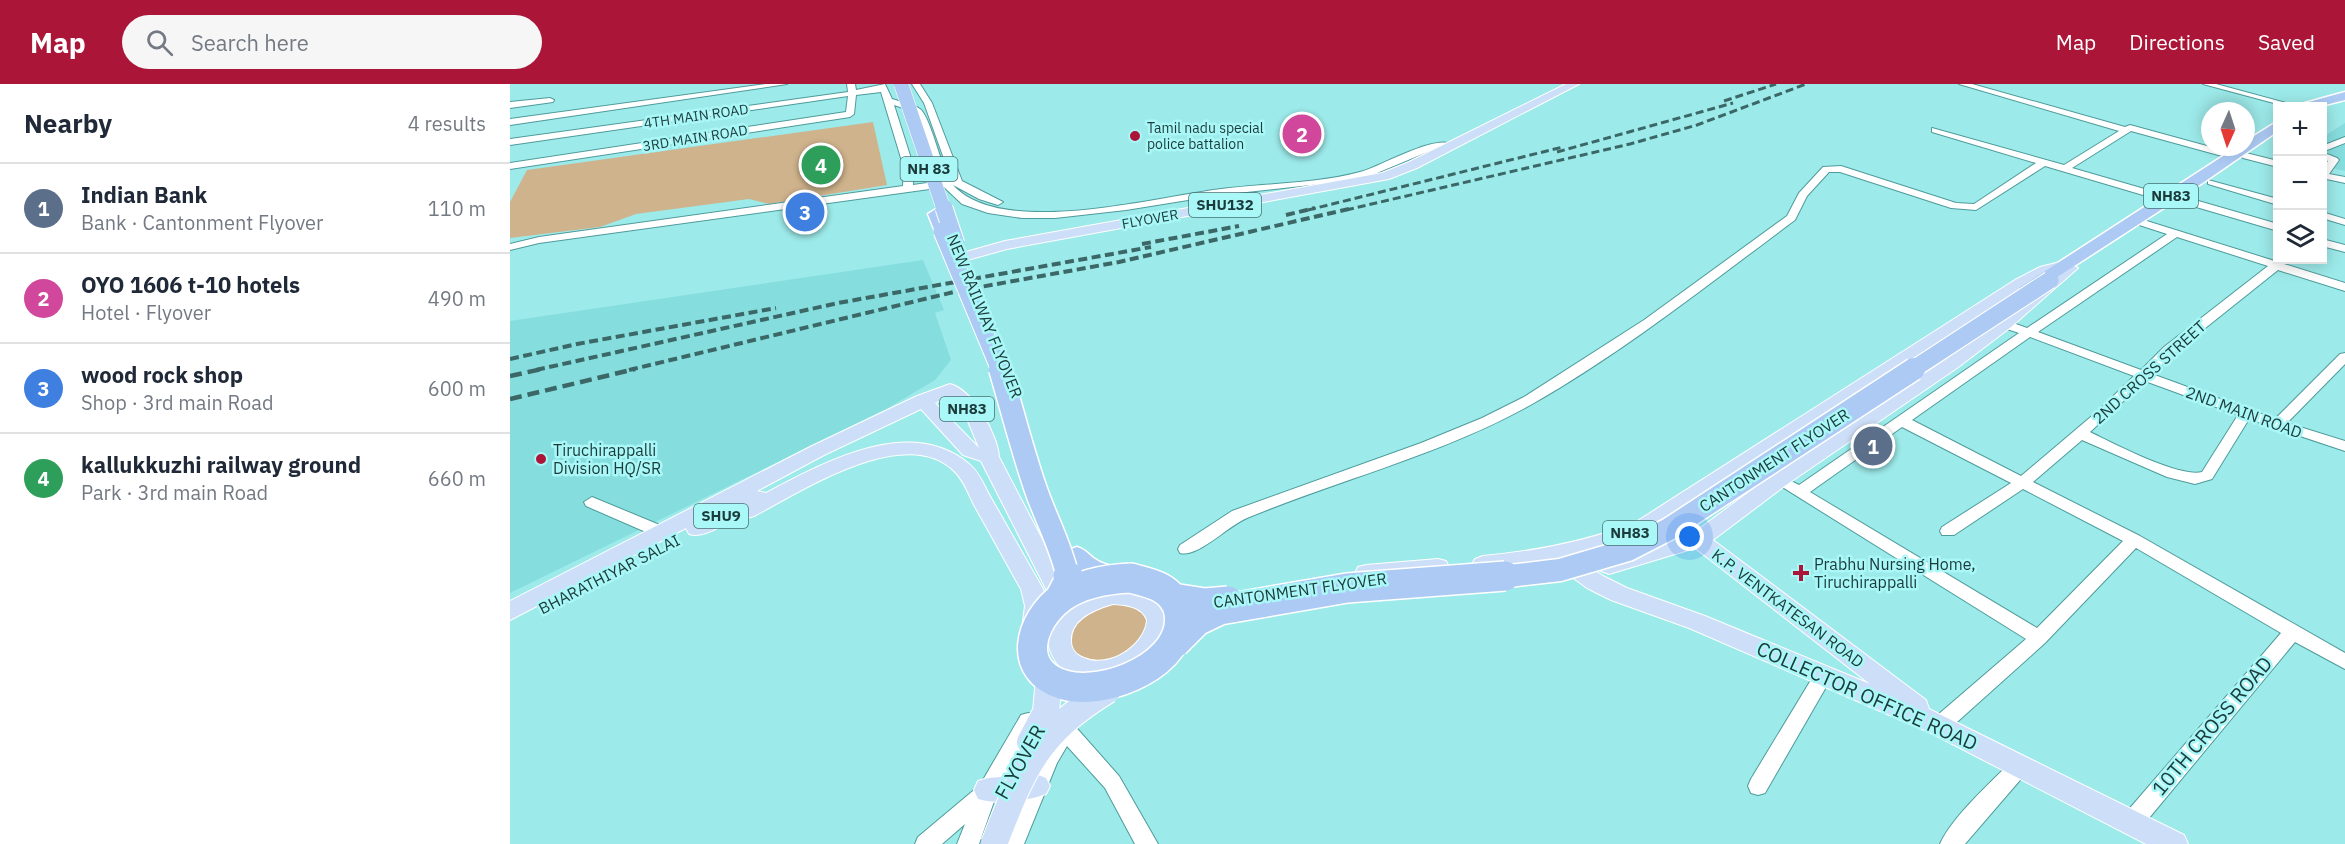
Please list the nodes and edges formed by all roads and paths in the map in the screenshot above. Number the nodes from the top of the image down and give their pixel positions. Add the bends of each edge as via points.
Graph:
1 (783, 84) edge
2 (902, 84) edge
3 (916, 84) edge
4 (1563, 84) edge
5 (1574, 84) edge
6 (1963, 84) edge
7 (2207, 84) edge
8 (756, 86) edge
9 (886, 86) edge
10 (852, 89) edge
11 (550, 100) dead end
12 (889, 100) junction
13 (2342, 100) edge
14 (2277, 102) edge
15 (928, 103) junction
16 (2327, 103) edge
17 (510, 105) edge
18 (756, 107) junction
19 (2327, 107) edge
20 (510, 123) edge
21 (2139, 123) dead end
22 (756, 128) junction
23 (2127, 129) junction
24 (1935, 130) dead end
25 (2271, 135) edge
26 (2345, 140) edge
27 (510, 142) edge
28 (2255, 146) edge
29 (2327, 146) edge
30 (1439, 147) junction
31 (2201, 147) edge
32 (2240, 156) junction
33 (2327, 157) edge
34 (2045, 161) junction
35 (2273, 163) edge
36 (510, 166) edge
37 (2067, 167) junction
38 (2327, 170) edge
39 (2327, 176) edge
40 (2345, 180) edge
41 (2211, 182) junction
42 (958, 183) junction
43 (945, 184) junction
44 (909, 189) junction
45 (2177, 201) junction
46 (2273, 201) edge
47 (2327, 217) edge
48 (2141, 222) junction
49 (2345, 222) edge
50 (2273, 227) edge
51 (2177, 232) junction
52 (2329, 241) edge
53 (510, 247) edge
54 (2345, 249) edge
55 (957, 256) junction
56 (2277, 265) junction
57 (2057, 273) junction
58 (2345, 287) edge
59 (2005, 324) junction
60 (2027, 333) junction
61 (2345, 357) edge
62 (2144, 376) junction
63 (928, 404) junction
64 (2246, 413) junction
65 (1902, 421) junction
66 (2277, 425) junction
67 (2079, 433) junction
68 (2345, 446) edge
69 (989, 457) junction
70 (1779, 480) junction
71 (2023, 482) junction
72 (1799, 492) junction
73 (592, 502) dead end
74 (1669, 515) junction
75 (1948, 531) dead end
76 (661, 532) junction
77 (686, 534) junction
78 (1699, 540) junction
79 (2134, 540) junction
80 (1186, 549) dead end
81 (1558, 556) junction
82 (1050, 572) junction
83 (1580, 572) junction
84 (1123, 590) junction
85 (1060, 598) junction
86 (1173, 598) junction
87 (510, 611) edge
88 (510, 626) edge
89 (2293, 631) junction
90 (1051, 637) junction
91 (2039, 638) junction
92 (1175, 643) junction
93 (2345, 662) edge
94 (1129, 667) junction
95 (1824, 675) junction
96 (1048, 678) junction
97 (1940, 725) junction
98 (1066, 730) junction
99 (2020, 766) junction
100 (1036, 786) junction
101 (1758, 786) dead end
102 (988, 790) junction
103 (2132, 822) junction
104 (926, 844) edge
105 (968, 844) edge
106 (982, 844) edge
107 (994, 844) edge
108 (1013, 844) edge
109 (1147, 844) edge
110 (1951, 844) edge
111 (2174, 844) edge

1 - 8 street
2 - 55 highway, NEW RAILWAY FLYOVER / NH 83, bridge
3 - 15 street
4 - 30 main road via 1499,113
5 - 30 main road, SHU132
6 - 23 street
7 - 14 street
8 - 18 street
8 - 20 street
9 - 10 street, 4TH MAIN ROAD
9 - 12 street
9 - 55 highway, NEW RAILWAY FLYOVER, bridge via 939,223
10 - 18 street, 4TH MAIN ROAD
10 - 22 street, 3RD MAIN ROAD via 850,114
11 - 17 street
12 - 15 street
12 - 43 street via 921,115
12 - 44 street via 909,168
13 - 16 highway
13 - 19 highway
15 - 42 street
18 - 22 street
18 - 27 street, 4TH MAIN ROAD
21 - 23 street
22 - 36 street, 3RD MAIN ROAD
23 - 31 street
23 - 37 street
24 - 34 street
25 - 28 highway, NH83
26 - 29 street
30 - 42 street via 1346,173 1078,207 1004,204
30 - 43 street via 1348,177 1078,213 1000,211 965,201
30 - 55 main road, FLYOVER / SHU132 via 1401,170 1369,180
32 - 35 street
32 - 41 highway, NH83
32 - 45 highway, NH83
33 - 38 street via 2334,160
34 - 37 street
34 - 80 street via 1976,207 1968,208 1841,169 1826,169 1803,195 1791,218 1648,323 1529,400 1426,446 1238,515
37 - 45 street
39 - 40 street
41 - 45 highway, NH83
41 - 46 street
42 - 43 street
43 - 44 street
44 - 53 street
45 - 48 highway, NH83
45 - 50 street
47 - 49 street
48 - 51 street
48 - 57 highway, NH83
51 - 56 street
51 - 60 street
52 - 54 street
55 - 84 highway, NEW RAILWAY FLYOVER via 1007,362 1077,556 1081,563
55 - 85 highway, NEW RAILWAY FLYOVER, bridge via 1000,369 1028,468 1065,563 1069,581
56 - 58 street
56 - 62 street, 2ND CROSS STREET via 2169,350
57 - 59 main road, FLYOVER
57 - 74 highway, CANTONMENT FLYOVER / NH83
57 - 92 highway, CANTONMENT FLYOVER / NH83, bridge via 1669,529 1628,550 1543,573 1347,588 1220,610 1197,621
59 - 60 street, 2ND MAIN ROAD
59 - 70 main road, FLYOVER
60 - 62 street, 2ND MAIN ROAD
60 - 65 street
61 - 66 street
62 - 64 street, 2ND MAIN ROAD
62 - 67 street, 2ND CROSS STREET
63 - 69 main road via 970,451
63 - 69 main road, NH83 via 950,389 990,446
63 - 76 main road, BHARATHIYAR SALAI / SHU9 via 817,451
63 - 77 main road, BHARATHIYAR SALAI / SHU9
64 - 66 street, 2ND MAIN ROAD
64 - 67 street via 2207,476 2195,479 2164,471
65 - 71 street
65 - 72 street
66 - 68 street, 2ND MAIN ROAD
67 - 71 street, 2ND CROSS STREET
69 - 82 main road
70 - 72 street
70 - 78 main road, FLYOVER
71 - 75 street, 2ND CROSS STREET
71 - 79 street
72 - 91 street
73 - 76 street
74 - 78 main road, K.P. VENTKATESAN ROAD
74 - 81 main road, NH83 via 1601,545
74 - 86 highway, CANTONMENT FLYOVER, bridge via 1615,546 1578,559 1543,565 1343,581 1215,603
76 - 87 main road, BHARATHIYAR SALAI / SHU9
77 - 88 main road, BHARATHIYAR SALAI / SHU9
77 - 90 main road via 718,526 867,455 933,450 947,455 964,469 1032,589
78 - 83 main road, FLYOVER
78 - 97 main road, K.P. VENTKATESAN ROAD
79 - 89 street
79 - 91 street
81 - 83 main road, COLLECTOR OFFICE ROAD
81 - 84 main road, NH83 via 1348,574 1211,598 1167,600
82 - 84 main road via 1071,589 1085,593
82 - 90 main road via 1058,591
83 - 94 main road, FLYOVER via 1493,585 1363,591 1187,624
83 - 95 main road, COLLECTOR OFFICE ROAD via 1619,594
84 - 85 highway, bridge via 1094,582
84 - 86 highway, NEW RAILWAY FLYOVER, bridge via 1155,585
84 - 90 main road via 1083,606
84 - 94 main road via 1153,608 1158,618 1152,643
85 - 90 highway, bridge via 1044,613
86 - 92 highway, bridge via 1180,611 1181,626
89 - 93 street
89 - 103 street, 10TH CROSS ROAD
90 - 94 main road via 1066,659 1077,666
90 - 96 highway, bridge via 1030,647 1035,664
90 - 102 street via 1036,706
91 - 97 street
92 - 94 highway, CANTONMENT FLYOVER, bridge via 1153,666
94 - 96 highway, CANTONMENT FLYOVER, bridge via 1095,688 1070,686
94 - 98 street via 1086,705
94 - 107 main road, FLYOVER, bridge via 1053,728 1021,778
95 - 97 main road, COLLECTOR OFFICE ROAD
95 - 101 street
96 - 106 main road, FLYOVER, bridge via 1045,716 1001,792
97 - 99 main road, COLLECTOR OFFICE ROAD
98 - 100 street
98 - 109 street via 1112,782
99 - 103 main road, COLLECTOR OFFICE ROAD
99 - 110 street
100 - 102 main road
100 - 108 street
102 - 104 street
102 - 105 street
103 - 111 main road, COLLECTOR OFFICE ROAD

